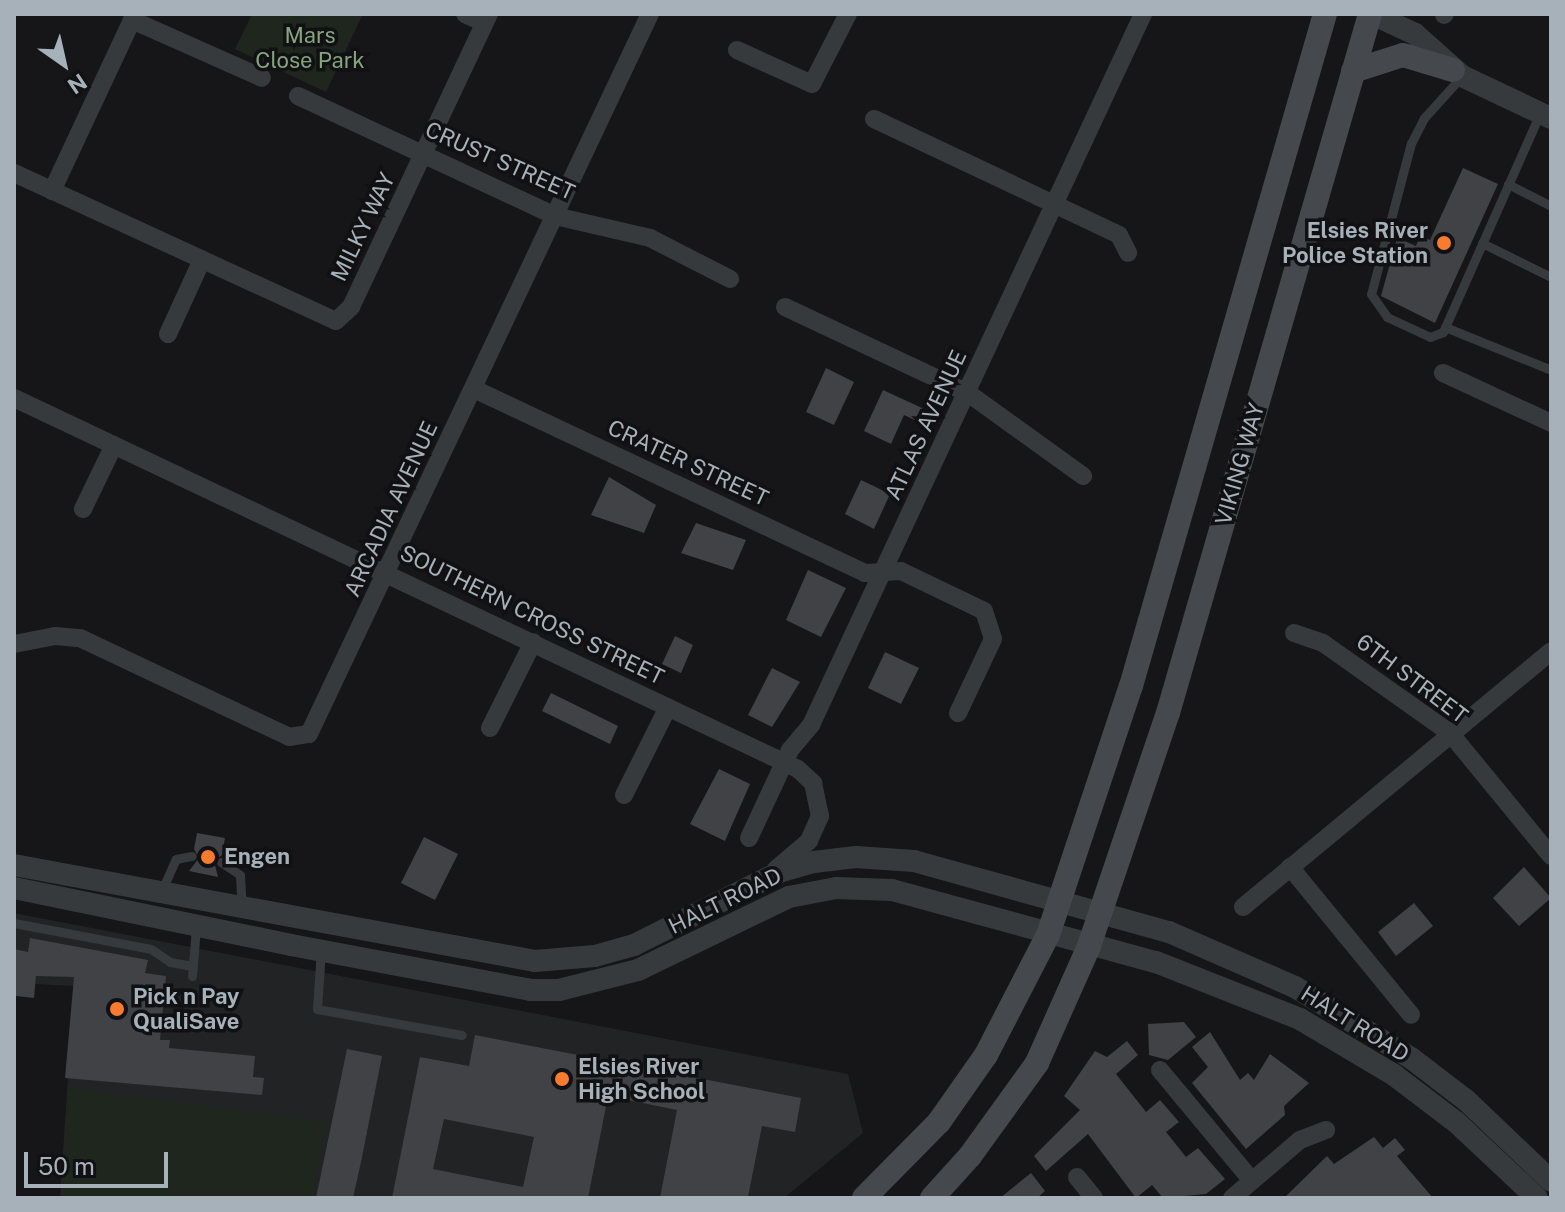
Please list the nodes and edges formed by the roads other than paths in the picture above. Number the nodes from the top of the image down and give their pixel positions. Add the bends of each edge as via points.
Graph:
1 (465, 14) edge
2 (650, 14) edge
3 (848, 14) edge
4 (1325, 14) edge
5 (1371, 14) edge
6 (134, 17) edge
7 (487, 19) edge
8 (1142, 20) edge
9 (737, 50) dead end
10 (1353, 71) junction
11 (1458, 73) junction
12 (262, 78) dead end
13 (298, 96) dead end
14 (1545, 115) edge
15 (874, 119) dead end
16 (424, 154) junction
17 (14, 173) edge
18 (1508, 184) junction
19 (52, 191) junction
20 (1057, 205) junction
21 (1551, 206) edge
22 (555, 216) junction
23 (1482, 243) junction
24 (1128, 253) dead end
25 (201, 262) junction
26 (1551, 277) edge
27 (730, 279) dead end
28 (785, 307) dead end
29 (1445, 327) junction
30 (168, 334) dead end
31 (1549, 369) dead end
32 (1443, 373) dead end
33 (474, 389) junction
34 (968, 393) junction
35 (14, 398) edge
36 (1551, 423) edge
37 (114, 445) junction
38 (1083, 476) dead end
39 (83, 509) dead end
40 (387, 572) junction
41 (884, 572) junction
42 (1294, 633) dead end
43 (533, 642) junction
44 (14, 644) edge
45 (1551, 651) edge
46 (668, 707) junction
47 (958, 713) dead end
48 (490, 728) dead end
49 (1450, 733) junction
50 (784, 762) junction
51 (624, 795) dead end
52 (749, 838) dead end
53 (1551, 854) edge
54 (192, 856) dead end
55 (221, 862) dead end
56 (14, 865) edge
57 (1290, 867) junction
58 (14, 888) edge
59 (750, 888) junction
60 (161, 893) junction
61 (1061, 900) junction
62 (1243, 907) dead end
63 (242, 909) junction
64 (1101, 911) junction
65 (14, 923) edge
66 (196, 924) junction
67 (1048, 935) junction
68 (1089, 946) junction
69 (321, 950) junction
70 (1411, 1015) dead end
71 (462, 1035) dead end
72 (1160, 1070) dead end
73 (1326, 1130) dead end
74 (1077, 1177) dead end
75 (1252, 1181) junction
76 (1551, 1181) edge
77 (864, 1198) edge
78 (932, 1198) edge
79 (1094, 1198) edge
80 (1232, 1198) edge
81 (1537, 1198) edge

1 - 7 street
2 - 22 street, ARCADIA AVENUE
3 - 9 street via 812,84
4 - 61 main road, VIKING WAY via 1131,686
5 - 10 main road, VIKING WAY
5 - 11 street via 1415,34
6 - 12 street
6 - 19 street
7 - 16 street, MILKY WAY
8 - 20 street, ATLAS AVENUE
10 - 11 main road via 1403,55
10 - 64 main road, VIKING WAY via 1168,713
11 - 14 street
11 - 29 lane via 1415,131 1371,294 1378,311 1430,337
13 - 16 street, CRUST STREET
14 - 18 lane
15 - 20 street
16 - 22 street, CRUST STREET
16 - 25 street, MILKY WAY via 351,307 336,321
17 - 19 street, MILKY WAY
18 - 21 lane
18 - 23 lane
19 - 25 street, MILKY WAY
20 - 24 street via 1119,235
20 - 34 street, ATLAS AVENUE
22 - 27 street, CRUST STREET via 650,238
22 - 33 street, ARCADIA AVENUE
23 - 26 lane
23 - 29 lane
25 - 30 street
28 - 34 street
29 - 31 lane
32 - 36 street
33 - 40 street, ARCADIA AVENUE
33 - 41 street, CRATER STREET via 865,573
34 - 38 street
34 - 41 street, ATLAS AVENUE
35 - 37 street, SOUTHERN CROSS STREET
37 - 39 street
37 - 40 street, SOUTHERN CROSS STREET
40 - 43 street, SOUTHERN CROSS STREET
40 - 44 street, ARCADIA AVENUE via 314,729 297,739 80,638 55,636
41 - 47 street, CRATER STREET via 901,571 989,617 993,639
41 - 50 street, ATLAS AVENUE via 811,725
42 - 49 street, 6TH STREET via 1323,643
43 - 46 street, SOUTHERN CROSS STREET
43 - 48 street
45 - 49 street
46 - 50 street, SOUTHERN CROSS STREET
46 - 51 street
49 - 53 street, 6TH STREET
49 - 57 street
50 - 52 street, ATLAS AVENUE
50 - 59 street, SOUTHERN CROSS STREET via 813,783 820,816 801,849
54 - 60 lane via 176,859
55 - 63 lane via 240,875
56 - 60 street, HALT ROAD
57 - 62 street
57 - 70 street
58 - 66 street, HALT ROAD
59 - 61 street, HALT ROAD via 814,862 879,857 914,861
59 - 63 street, HALT ROAD via 634,945 565,960 495,958
60 - 63 street, HALT ROAD
61 - 64 street, HALT ROAD
61 - 67 main road, VIKING WAY
64 - 68 main road, VIKING WAY
64 - 76 street, HALT ROAD via 1249,964 1354,1020 1466,1100
65 - 66 lane via 151,949 192,971
66 - 69 street, HALT ROAD
67 - 68 street, HALT ROAD
67 - 69 street, HALT ROAD via 892,890 836,888 767,905 638,970 559,990 531,990
67 - 77 main road, VIKING WAY via 1015,1007 978,1066 914,1150
68 - 78 main road, VIKING WAY via 1037,1063 970,1156
68 - 81 street, HALT ROAD via 1184,971 1341,1041 1456,1122
69 - 71 lane via 317,1009
72 - 75 street
73 - 75 street via 1300,1140
74 - 79 street
75 - 80 street

